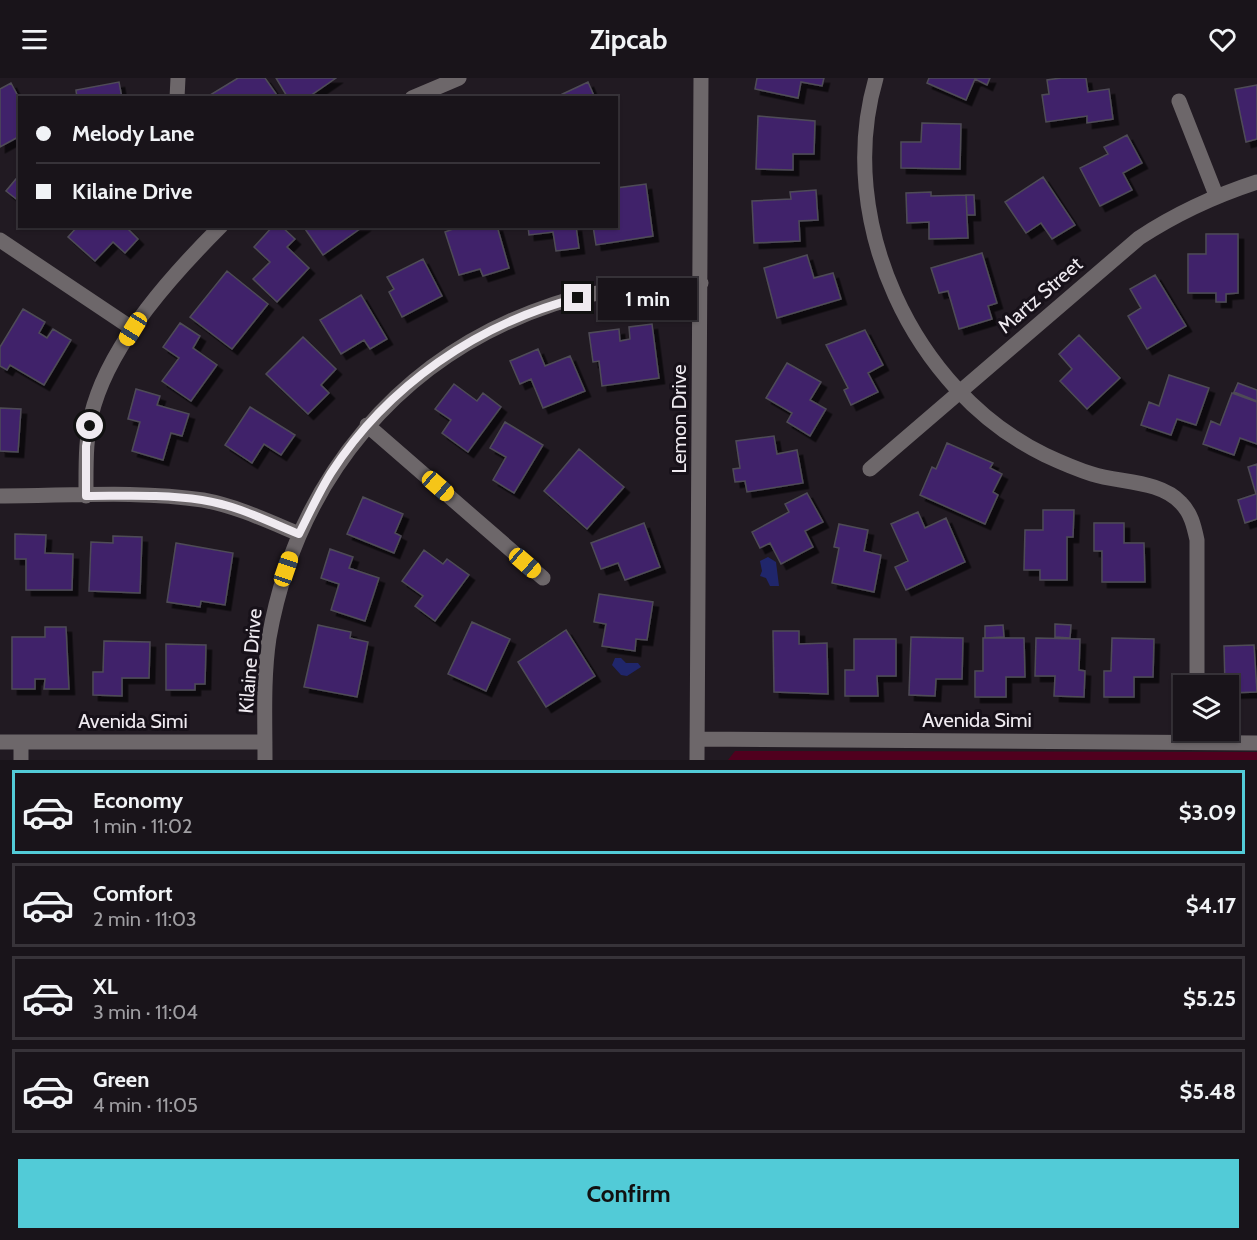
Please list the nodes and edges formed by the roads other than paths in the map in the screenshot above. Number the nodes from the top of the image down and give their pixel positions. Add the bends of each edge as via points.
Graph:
1 (178, 78) edge
2 (459, 78) edge
3 (701, 78) edge
4 (876, 78) edge
5 (177, 96) edge
6 (417, 96) edge
7 (1179, 101) dead end
8 (1257, 182) edge
9 (1216, 195) junction
10 (219, 228) edge
11 (0, 240) edge
12 (701, 283) junction
13 (133, 329) junction
14 (960, 391) junction
15 (368, 425) junction
16 (870, 469) dead end
17 (0, 496) edge
18 (86, 496) junction
19 (299, 534) junction
20 (543, 578) dead end
21 (1197, 675) edge
22 (1173, 737) edge
23 (697, 739) junction
24 (1237, 741) edge
25 (0, 742) edge
26 (21, 742) junction
27 (265, 742) junction
28 (1257, 743) edge
29 (21, 760) edge
30 (265, 760) edge
31 (697, 760) edge

1 - 5 street
2 - 6 street
3 - 12 street, Lemon Drive
4 - 14 street via 865,158 873,227 888,280 903,314
7 - 9 street
8 - 9 street, Martz Street
9 - 14 street, Martz Street via 1139,238
10 - 13 street via 187,260
11 - 13 street
12 - 15 street, Kilaine Drive via 601,292 515,318 433,365
12 - 23 street, Lemon Drive
13 - 18 street via 109,368 93,405 86,446
14 - 16 street, Martz Street
14 - 21 street via 999,426 1044,454 1093,474 1164,491 1181,503 1193,520 1197,540
15 - 19 street, Kilaine Drive via 331,473
15 - 20 street
17 - 18 street
18 - 19 street via 166,496 204,501 243,511
19 - 27 street, Kilaine Drive via 280,587 269,640
22 - 23 street, Avenida Simi
23 - 31 street, Lemon Drive
24 - 28 street, Avenida Simi
25 - 26 street, Avenida Simi
26 - 27 street, Avenida Simi
26 - 29 street
27 - 30 street, Kilaine Drive

